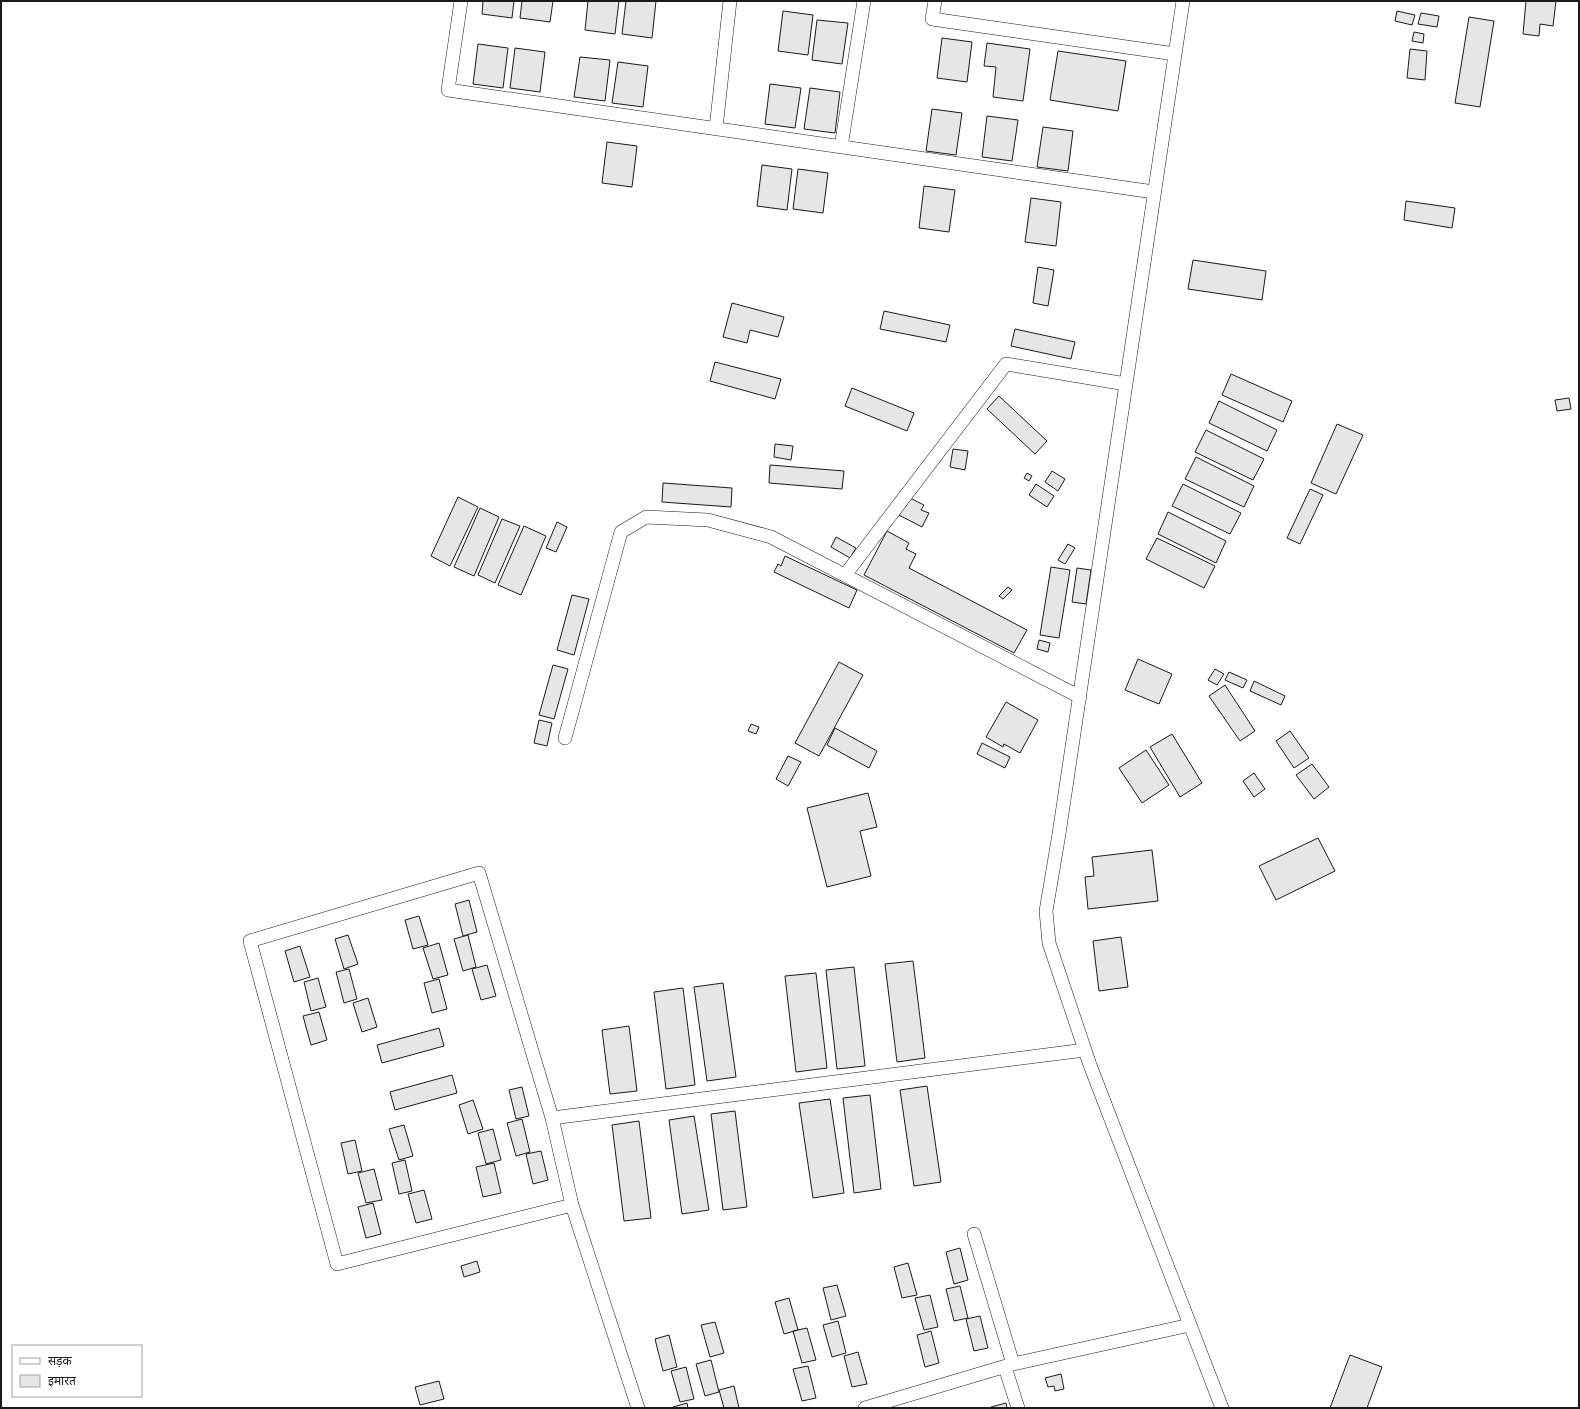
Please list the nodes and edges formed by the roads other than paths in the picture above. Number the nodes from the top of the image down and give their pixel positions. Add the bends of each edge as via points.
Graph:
1 (461, 1) edge
2 (730, 1) edge
3 (864, 1) edge
4 (935, 1) edge
5 (1183, 1) edge
6 (1175, 54) junction
7 (716, 128) junction
8 (841, 147) junction
9 (1154, 192) junction
10 (1126, 384) junction
11 (845, 575) junction
12 (1080, 697) junction
13 (565, 738) dead end
14 (1085, 1050) junction
15 (552, 1118) junction
16 (572, 1205) junction
17 (974, 1234) dead end
18 (1190, 1325) junction
19 (1009, 1366) junction
20 (883, 1405) edge
21 (638, 1408) edge
22 (865, 1408) edge
23 (1018, 1408) edge
24 (1222, 1408) edge

1 - 7 street via 448,90
2 - 7 street
3 - 8 street
4 - 6 street via 932,18
5 - 6 street
6 - 9 street
7 - 8 street
8 - 9 street
9 - 10 street
10 - 11 street via 1006,364
10 - 12 street
11 - 12 street
11 - 13 street via 771,536 708,520 646,517 621,532
12 - 14 street via 1046,911 1049,943
14 - 15 street
14 - 18 street
15 - 16 street
15 - 16 street via 479,873 250,941 337,1264
16 - 21 street
17 - 19 street
18 - 19 street
18 - 24 street
19 - 20 street
19 - 23 street
20 - 22 street

